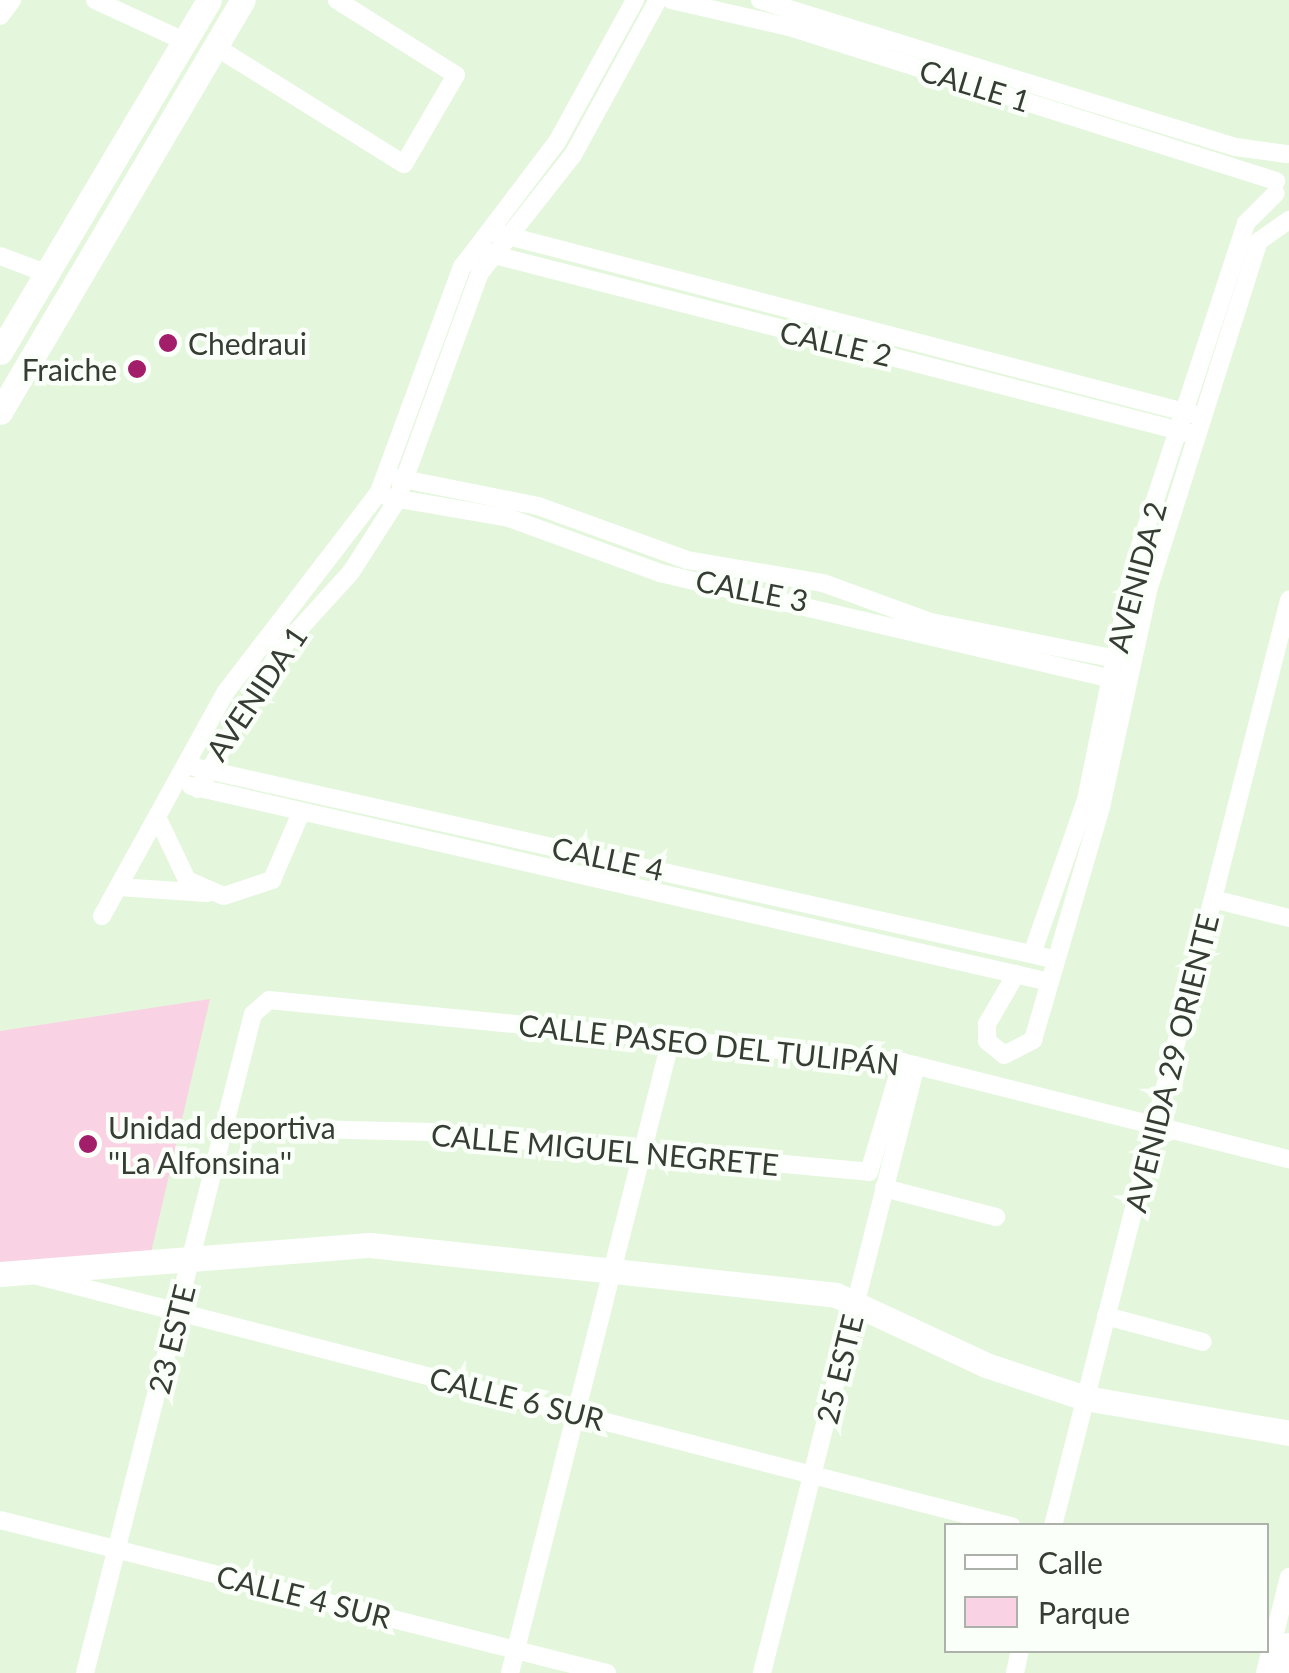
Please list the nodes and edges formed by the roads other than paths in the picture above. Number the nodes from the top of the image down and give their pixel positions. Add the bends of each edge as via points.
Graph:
1 (12, 0) edge
2 (95, 0) edge
3 (209, 0) edge
4 (243, 0) edge
5 (337, 0) edge
6 (635, 0) edge
7 (658, 0) edge
8 (671, 0) edge
9 (760, 0) edge
10 (0, 16) edge
11 (186, 42) junction
12 (216, 47) junction
13 (973, 64) junction
14 (968, 84) junction
15 (1288, 153) edge
16 (1276, 187) junction
17 (1289, 218) edge
18 (489, 228) junction
19 (504, 239) junction
20 (475, 245) junction
21 (0, 256) edge
22 (491, 258) junction
23 (52, 275) junction
24 (878, 330) junction
25 (875, 350) junction
26 (0, 352) edge
27 (0, 412) edge
28 (1206, 416) junction
29 (1183, 423) junction
30 (1200, 436) junction
31 (396, 477) junction
32 (379, 492) junction
33 (396, 502) junction
34 (773, 584) junction
35 (1289, 600) edge
36 (1122, 660) junction
37 (1282, 661) edge
38 (1118, 680) junction
39 (205, 770) junction
40 (181, 772) junction
41 (198, 789) junction
42 (300, 815) junction
43 (159, 820) junction
44 (556, 847) junction
45 (552, 869) junction
46 (119, 887) junction
47 (208, 893) junction
48 (1213, 899) junction
49 (102, 916) dead end
50 (1289, 918) edge
51 (1032, 954) junction
52 (1053, 959) junction
53 (1016, 974) junction
54 (1045, 981) junction
55 (258, 1005) joint
56 (672, 1039) junction
57 (909, 1063) junction
58 (1155, 1126) junction
59 (225, 1127) junction
60 (640, 1151) junction
61 (1289, 1159) edge
62 (884, 1188) junction
63 (996, 1217) dead end
64 (191, 1260) junction
65 (610, 1271) junction
66 (12, 1273) edge
67 (856, 1300) junction
68 (178, 1312) junction
69 (1106, 1316) junction
70 (1202, 1342) dead end
71 (1085, 1398) junction
72 (575, 1414) junction
73 (1289, 1433) edge
74 (812, 1474) junction
75 (0, 1520) edge
76 (999, 1523) edge
77 (1053, 1523) edge
78 (116, 1550) junction
79 (1289, 1576) edge
80 (1289, 1642) edge
81 (516, 1649) junction
82 (85, 1673) edge
83 (510, 1673) edge
84 (608, 1673) edge
85 (762, 1673) edge
86 (1265, 1673) edge
87 (1281, 1673) edge

1 - 10 street
2 - 11 street
3 - 11 main road
4 - 12 main road
5 - 12 street via 456,74 404,164
6 - 18 street, AVENIDA 1 via 557,142
7 - 19 street, AVENIDA 1 via 602,110
8 - 14 street, CALLE 1
9 - 13 street, CALLE 1
11 - 23 main road
12 - 27 main road
13 - 14 street
13 - 15 street, CALLE 1 via 1235,147
14 - 16 street, CALLE 1
15 - 16 street
16 - 17 street
16 - 29 street, AVENIDA 2 via 1246,223
17 - 28 street, AVENIDA 2 via 1259,241
18 - 19 street, CALLE 2
18 - 20 street, AVENIDA 1
19 - 22 street, AVENIDA 1
19 - 24 street, CALLE 2
20 - 22 street, CALLE 2
20 - 31 street, AVENIDA 1
21 - 23 street
22 - 25 street, CALLE 2
22 - 31 street, AVENIDA 1
23 - 26 main road
24 - 25 street
24 - 29 street, CALLE 2
25 - 29 street, CALLE 2
28 - 29 street, CALLE 2
28 - 30 street, AVENIDA 2
29 - 30 street, CALLE 2
29 - 36 street, AVENIDA 2
30 - 36 street, AVENIDA 2
31 - 32 street, AVENIDA 1
31 - 33 street, AVENIDA 1
31 - 34 street, CALLE 3 via 538,506
32 - 33 street, CALLE 3
32 - 40 street, AVENIDA 1 via 339,554 264,636
33 - 34 street, CALLE 3 via 510,518 660,572
33 - 39 street, AVENIDA 1 via 351,572 281,648
34 - 36 street, CALLE 3 via 1019,644
34 - 38 street, CALLE 3
35 - 37 street, AVENIDA 29 ORIENTE
36 - 38 street, AVENIDA 2
37 - 48 street, AVENIDA 29 ORIENTE
38 - 51 street, AVENIDA 2 via 1086,800
38 - 52 street, AVENIDA 2 via 1101,808
39 - 40 street, CALLE 4
39 - 41 street, AVENIDA 1
39 - 44 street, CALLE 4
40 - 41 street, AVENIDA 1
40 - 43 street
41 - 42 street, CALLE 4
42 - 45 street, CALLE 4
42 - 47 street via 272,880 242,896
43 - 46 street
43 - 47 street via 172,860
44 - 45 street
44 - 51 street, CALLE 4
45 - 53 street, CALLE 4
46 - 47 street
46 - 49 street
48 - 50 street
48 - 58 street, AVENIDA 29 ORIENTE
51 - 52 street
52 - 54 street, AVENIDA 2
53 - 54 street, CALLE 4
53 - 54 street, AVENIDA 2 via 987,1024 987,1042 1004,1055 1033,1040
55 - 56 street, CALLE PASEO DEL TULIPÁN
55 - 59 street, 23 ESTE
56 - 57 street, CALLE PASEO DEL TULIPÁN
56 - 60 street
57 - 58 street, CALLE PASEO DEL TULIPÁN
57 - 60 street, CALLE MIGUEL NEGRETE via 868,1172
57 - 62 street, 25 ESTE
58 - 61 street, CALLE PASEO DEL TULIPÁN
58 - 69 street, AVENIDA 29 ORIENTE
59 - 60 street, CALLE MIGUEL NEGRETE
59 - 64 street, 23 ESTE
60 - 65 street
62 - 63 street
62 - 67 street, 25 ESTE
64 - 65 main road via 370,1245
64 - 66 main road
64 - 68 street, 23 ESTE
65 - 67 main road
65 - 72 street
66 - 68 street, CALLE 6 SUR
67 - 71 main road via 986,1365
67 - 74 street, 25 ESTE
68 - 72 street, CALLE 6 SUR
68 - 78 street, 23 ESTE
69 - 70 street
69 - 71 street, AVENIDA 29 ORIENTE
71 - 73 main road
71 - 77 street, AVENIDA 29 ORIENTE
72 - 74 street, CALLE 6 SUR
72 - 81 street
74 - 76 street, CALLE 6 SUR
74 - 85 street, 25 ESTE
75 - 78 street, CALLE 4 SUR
78 - 81 street, CALLE 4 SUR
78 - 82 street, 23 ESTE
79 - 86 street
80 - 87 street
81 - 83 street
81 - 84 street, CALLE 4 SUR

